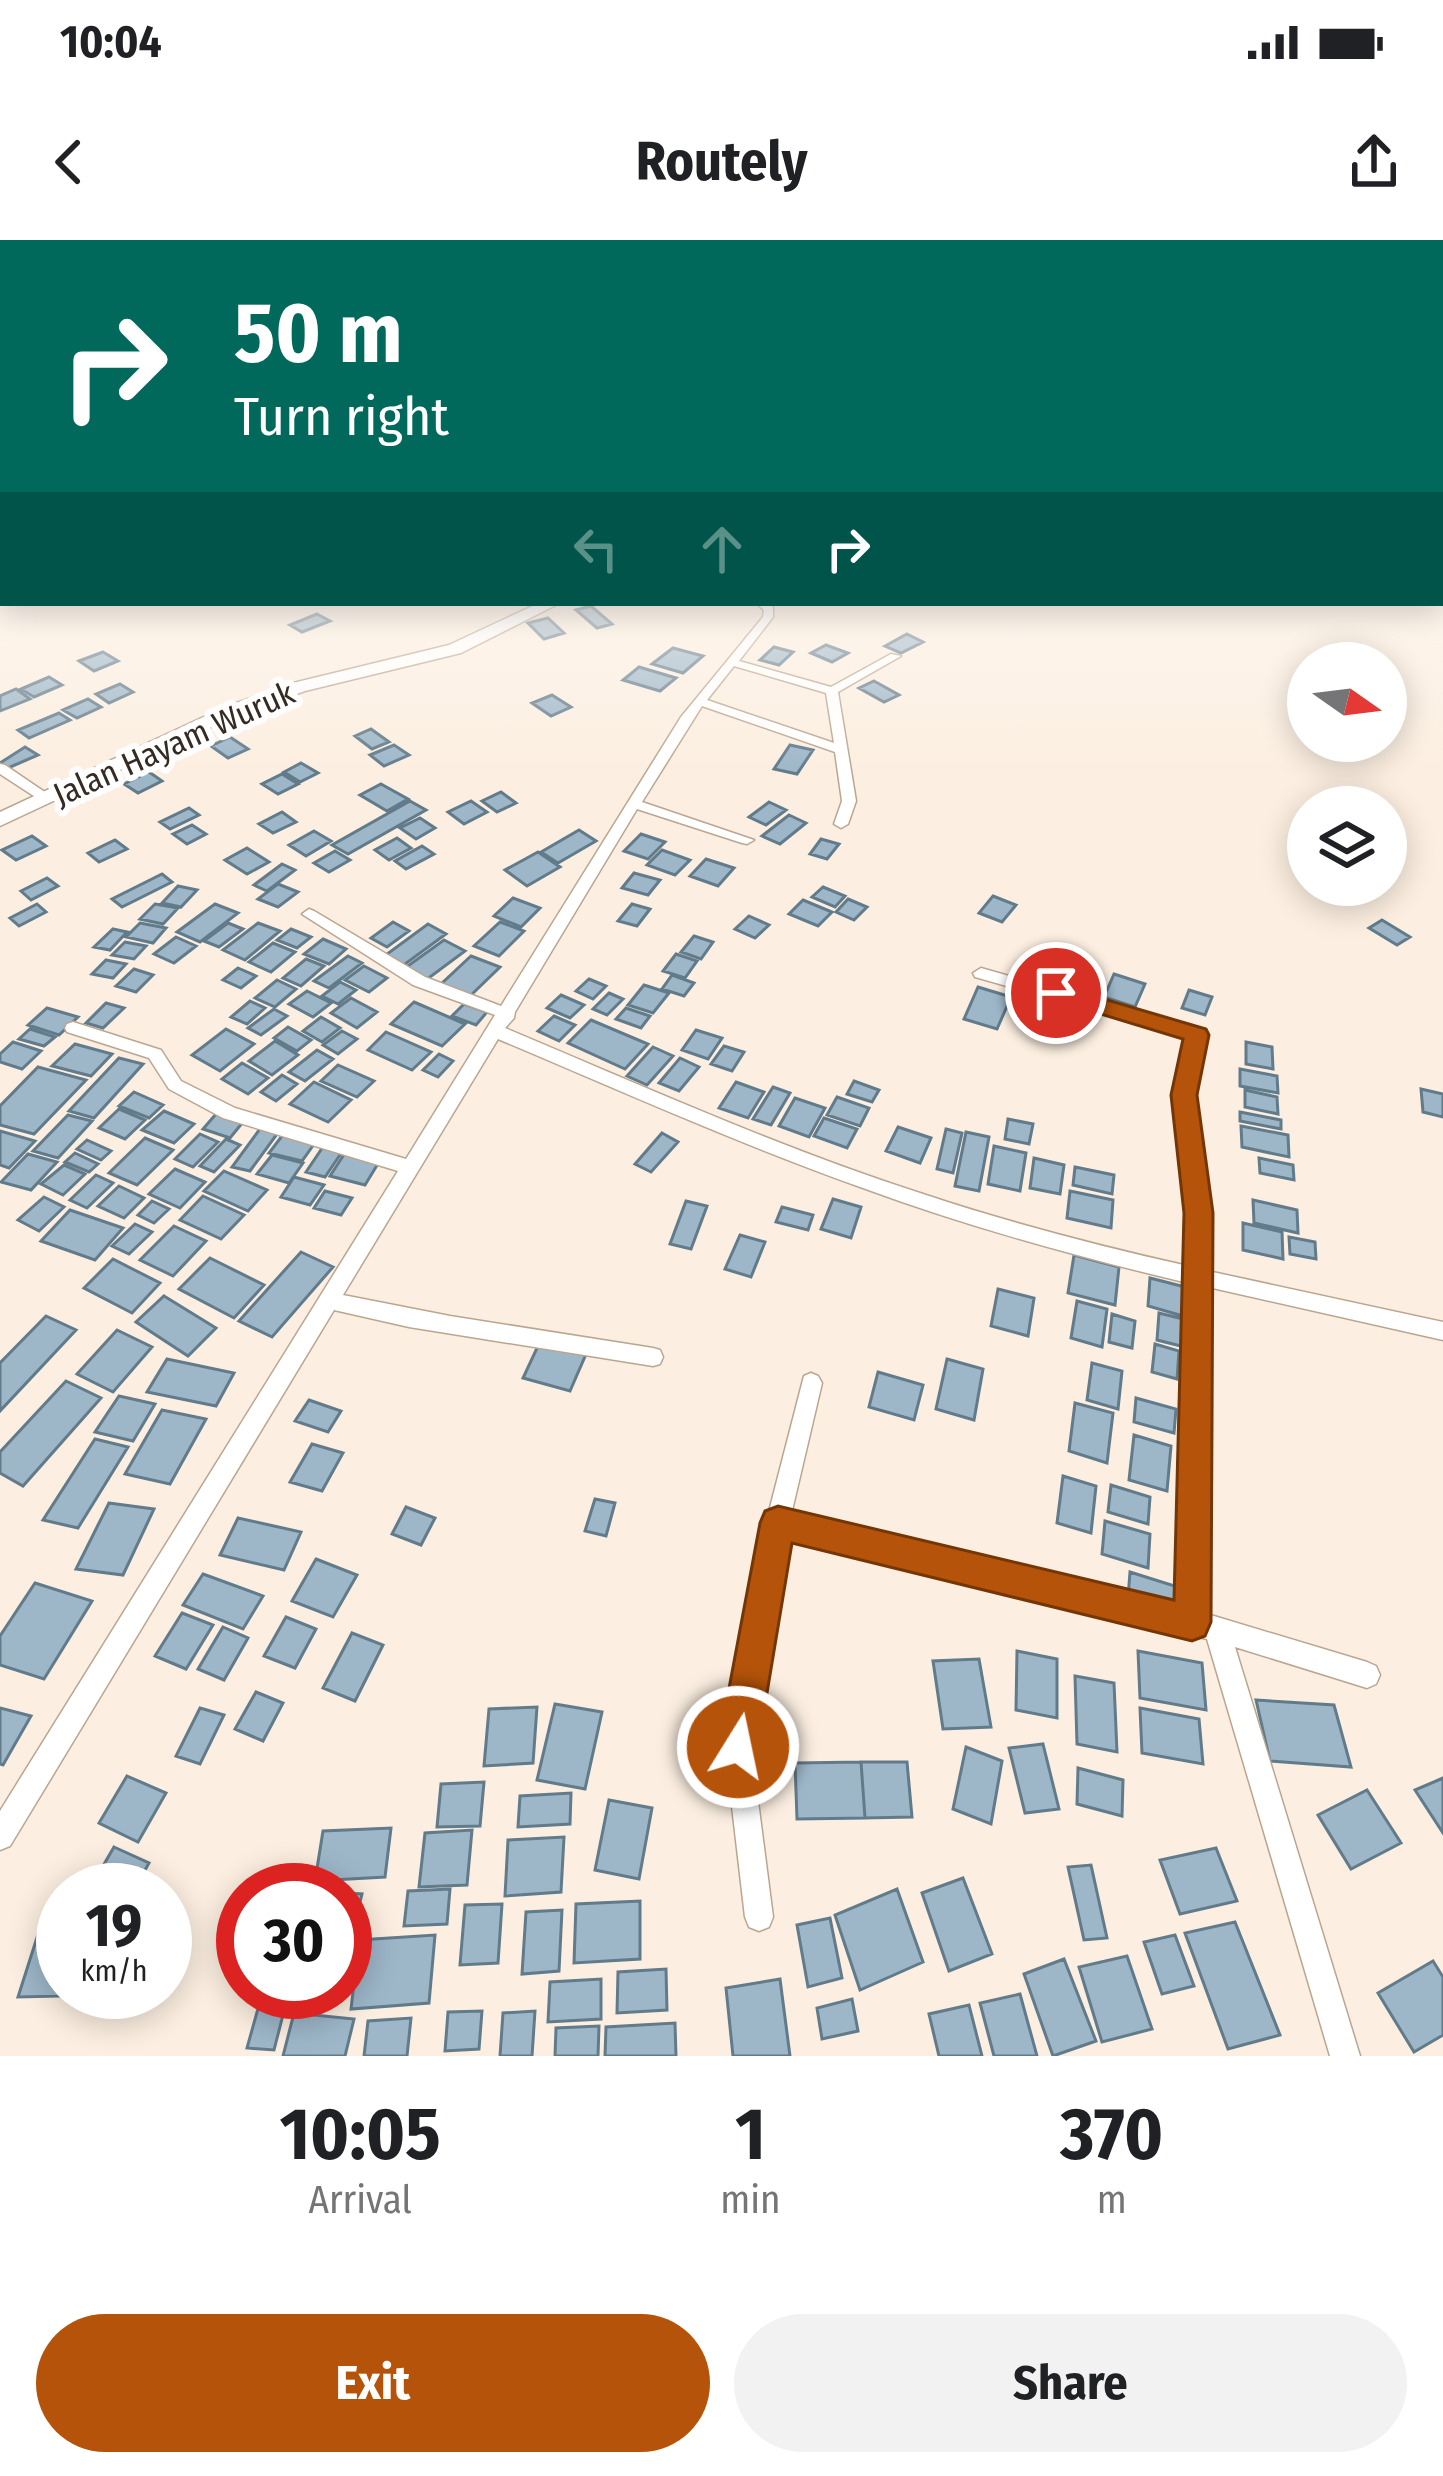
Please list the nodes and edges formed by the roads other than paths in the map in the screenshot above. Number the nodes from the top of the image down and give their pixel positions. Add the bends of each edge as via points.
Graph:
1 (546, 606) edge
2 (766, 606) edge
3 (895, 656) dead end
4 (730, 662) junction
5 (832, 691) junction
6 (700, 701) junction
7 (842, 750) junction
8 (0, 768) edge
9 (49, 799) junction
10 (635, 804) junction
11 (0, 820) edge
12 (841, 824) dead end
13 (747, 840) dead end
14 (309, 914) dead end
15 (982, 973) dead end
16 (502, 1022) junction
17 (73, 1028) dead end
18 (413, 1168) junction
19 (1199, 1279) junction
20 (329, 1300) junction
21 (1443, 1330) edge
22 (653, 1357) dead end
23 (811, 1383) dead end
24 (778, 1523) junction
25 (1205, 1626) junction
26 (1367, 1675) dead end
27 (0, 1836) edge
28 (759, 1917) dead end
29 (1345, 2056) edge

1 - 9 street, Jalan Hayam Wuruk via 455,649 231,711
2 - 4 street via 769,617
3 - 5 street
4 - 5 street
4 - 6 street
5 - 7 street
6 - 7 street
6 - 10 street
7 - 12 street via 849,801
8 - 9 street
9 - 11 street, Jalan Hayam Wuruk
10 - 13 street
10 - 16 street
14 - 16 street
15 - 19 street via 1197,1035 1184,1095
16 - 18 street
16 - 19 street via 723,1127 921,1201
17 - 18 street via 155,1054 175,1085 229,1113
18 - 20 street
19 - 21 street
19 - 25 street
20 - 22 street via 409,1322
20 - 27 street
23 - 24 street
24 - 25 street
24 - 28 street via 738,1747
25 - 26 street
25 - 29 street

